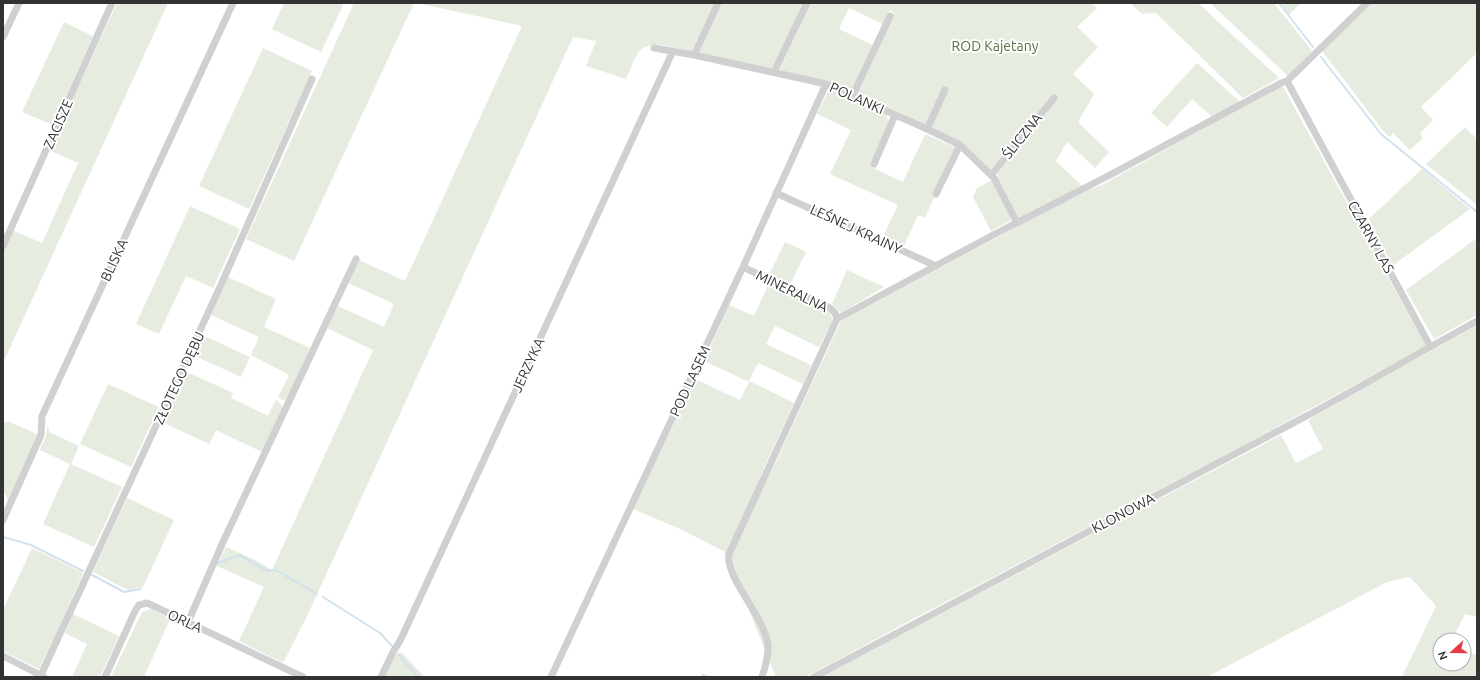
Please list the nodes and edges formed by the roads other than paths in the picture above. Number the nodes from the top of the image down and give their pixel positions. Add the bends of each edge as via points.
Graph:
1 (19, 3) edge
2 (112, 3) edge
3 (233, 3) edge
4 (718, 3) edge
5 (807, 3) edge
6 (1367, 3) edge
7 (890, 16) dead end
8 (3, 37) edge
9 (654, 48) dead end
10 (672, 51) junction
11 (694, 55) junction
12 (774, 72) junction
13 (312, 79) dead end
14 (1287, 81) junction
15 (826, 84) junction
16 (945, 90) dead end
17 (853, 95) junction
18 (1054, 98) dead end
19 (895, 115) junction
20 (927, 129) junction
21 (960, 145) junction
22 (874, 164) dead end
23 (991, 175) junction
24 (776, 193) junction
25 (936, 194) dead end
26 (1017, 223) junction
27 (3, 246) edge
28 (356, 259) dead end
29 (936, 266) junction
30 (743, 267) junction
31 (837, 319) junction
32 (1477, 321) edge
33 (1430, 346) junction
34 (3, 520) edge
35 (188, 622) junction
36 (3, 656) edge
37 (43, 676) edge
38 (105, 677) edge
39 (303, 677) edge
40 (381, 677) edge
41 (551, 677) edge
42 (762, 677) edge
43 (814, 677) edge

1 - 8 street
2 - 27 street, ZACISZE
3 - 34 street, BLISKA via 42,416 41,435
4 - 11 street
5 - 12 street
6 - 14 street
7 - 17 street
9 - 10 street, POLANKI
10 - 11 street, POLANKI
10 - 40 street, JERZYKA via 407,626
11 - 12 street, POLANKI
12 - 15 street, POLANKI
13 - 37 street, ZŁOTEGO DĘBU
14 - 26 street
14 - 33 street, CZARNY LAS
15 - 17 street, POLANKI
15 - 24 street, POD LASEM
16 - 20 street
17 - 19 street, POLANKI
18 - 23 street, ŚLICZNA
19 - 20 street, POLANKI
19 - 22 street
20 - 21 street, POLANKI
21 - 23 street, POLANKI
21 - 25 street
23 - 26 street, POLANKI
24 - 29 street, LEŚNEJ KRAINY
24 - 30 street, POD LASEM
26 - 29 street
28 - 35 street via 226,535
29 - 31 street
30 - 31 street, MINERALNA via 830,308
30 - 41 street, POD LASEM
31 - 42 street via 728,557 732,572 765,633 768,652
32 - 33 street
33 - 43 street, KLONOWA via 1321,408
35 - 38 street, ORLA via 147,603 139,605
35 - 39 street, ORLA
36 - 37 street

